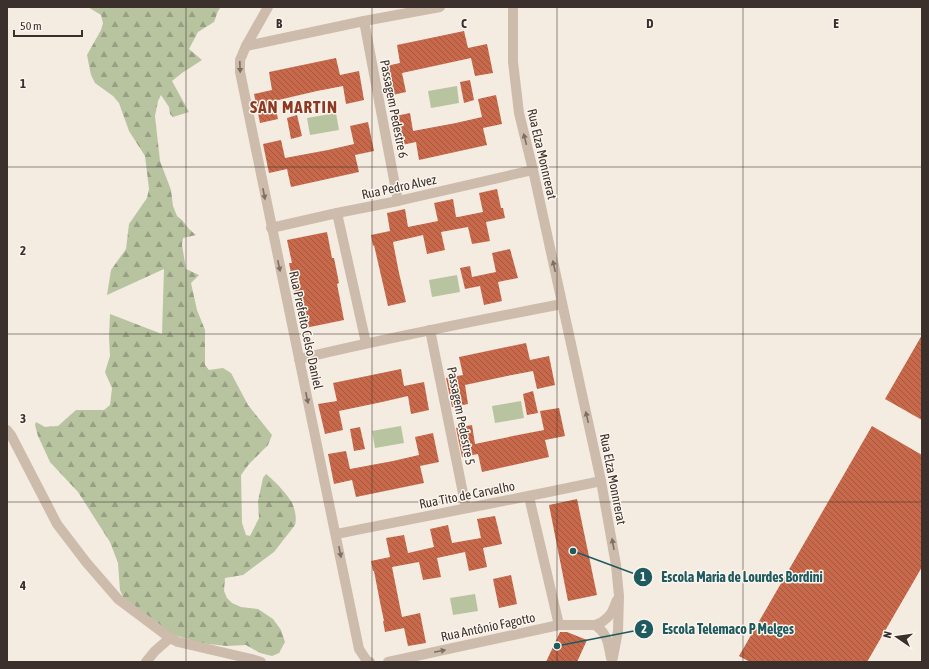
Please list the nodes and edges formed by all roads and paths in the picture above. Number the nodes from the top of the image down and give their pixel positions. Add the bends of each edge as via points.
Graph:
1 (268, 7) edge
2 (440, 7) edge
3 (512, 7) edge
4 (364, 21) junction
5 (246, 46) junction
6 (533, 170) junction
7 (398, 201) junction
8 (337, 213) junction
9 (271, 228) junction
10 (562, 304) junction
11 (430, 330) junction
12 (366, 343) junction
13 (299, 359) junction
14 (7, 430) edge
15 (601, 481) junction
16 (529, 497) junction
17 (466, 508) junction
18 (336, 534) junction
19 (619, 596) junction
20 (559, 625) junction
21 (595, 625) junction
22 (170, 638) junction
23 (146, 662) edge
24 (261, 662) edge
25 (368, 662) edge
26 (388, 662) edge
27 (612, 662) edge

1 - 5 street, Rua Prefeito Celso Daniel
2 - 4 street
6 -> 3 street, Rua Elza Monnrerat via 519,113 513,62
4 - 5 street
4 - 7 street, Passagem Pedestre 6
5 -> 9 street, Rua Prefeito Celso Daniel via 240,60 240,72
6 - 7 street, Rua Pedro Alvez
10 -> 6 street, Rua Elza Monnrerat
7 - 8 street, Rua Pedro Alvez
8 - 9 street, Rua Pedro Alvez
8 - 12 street
9 -> 13 street, Rua Prefeito Celso Daniel
10 - 11 street
15 -> 10 street, Rua Elza Monnrerat
11 - 12 street
11 - 17 street, Passagem Pedestre 5
12 - 13 street
13 -> 18 street, Rua Prefeito Celso Daniel
14 - 22 street via 57,524 86,562 118,599
15 - 16 street, Rua Tito de Carvalho
19 -> 15 street, Rua Elza Monnrerat
16 - 17 street, Rua Tito de Carvalho
16 - 20 street
17 - 18 street, Rua Tito de Carvalho
18 -> 25 street, Rua Prefeito Celso Daniel via 359,649
19 - 21 street via 608,617
19 - 27 street, Rua Elza Monnrerat via 618,631
20 - 21 street, Rua Antônio Fagotto
26 -> 20 street, Rua Antônio Fagotto
21 - 27 street via 605,634
22 - 23 street
22 - 24 street

